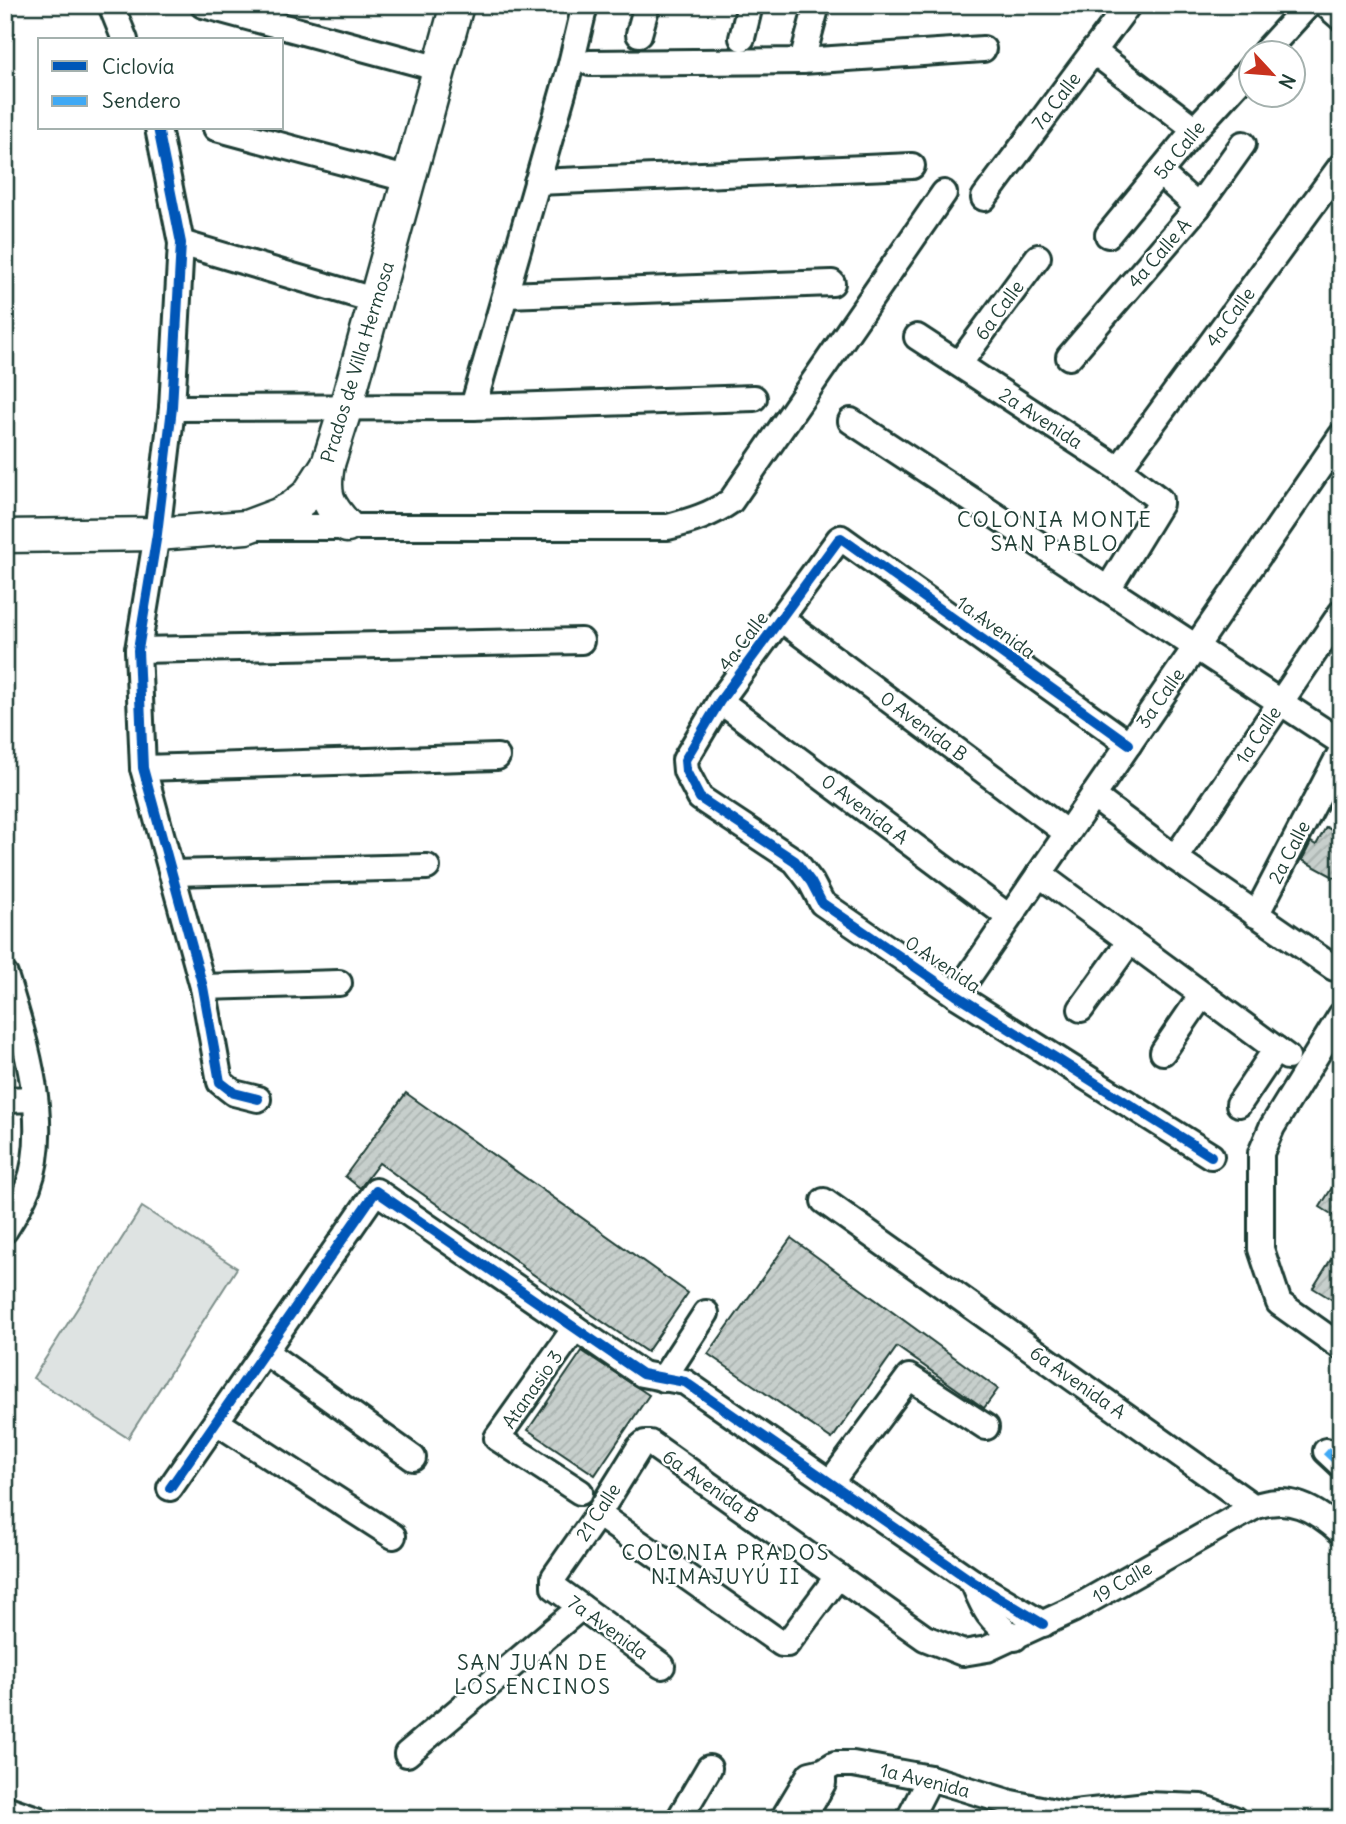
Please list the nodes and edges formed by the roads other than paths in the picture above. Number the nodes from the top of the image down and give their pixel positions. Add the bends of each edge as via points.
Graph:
1 (111, 5) edge
2 (203, 5) edge
3 (457, 5) edge
4 (585, 5) edge
5 (647, 5) edge
6 (750, 5) edge
7 (817, 5) edge
8 (1128, 5) edge
9 (1308, 5) edge
10 (639, 34) dead end
11 (124, 38) edge
12 (742, 38) dead end
13 (1278, 38) edge
14 (983, 49) dead end
15 (1093, 51) junction
16 (802, 61) junction
17 (590, 64) dead end
18 (440, 69) junction
19 (1238, 81) edge
20 (1195, 129) junction
21 (159, 130) edge
22 (223, 130) edge
23 (1243, 144) dead end
24 (912, 166) dead end
25 (1341, 166) edge
26 (1160, 173) junction
27 (410, 180) junction
28 (537, 182) junction
29 (943, 193) dead end
30 (984, 198) dead end
31 (1198, 207) junction
32 (1108, 235) dead end
33 (181, 243) junction
34 (1038, 257) dead end
35 (832, 283) dead end
36 (506, 295) junction
37 (377, 301) junction
38 (916, 337) dead end
39 (1069, 357) dead end
40 (959, 364) junction
41 (754, 398) dead end
42 (346, 407) junction
43 (473, 407) junction
44 (172, 408) junction
45 (851, 421) dead end
46 (1339, 443) edge
47 (328, 464) junction
48 (1119, 469) junction
49 (346, 526) junction
50 (246, 527) junction
51 (157, 534) junction
52 (5, 537) edge
53 (841, 538) joint
54 (1108, 589) junction
55 (1341, 613) edge
56 (781, 619) junction
57 (581, 641) dead end
58 (1196, 647) junction
59 (138, 650) junction
60 (720, 701) junction
61 (1280, 702) junction
62 (1341, 742) edge
63 (1129, 744) junction
64 (1341, 752) edge
65 (497, 757) dead end
66 (143, 768) junction
67 (686, 771) joint
68 (1093, 796) junction
69 (1068, 833) junction
70 (1175, 858) junction
71 (427, 867) dead end
72 (172, 873) junction
73 (1039, 874) junction
74 (1256, 915) junction
75 (1009, 917) junction
76 (1130, 941) junction
77 (1337, 967) edge
78 (6, 981) edge
79 (339, 984) dead end
80 (204, 987) junction
81 (956, 995) junction
82 (1202, 995) junction
83 (1081, 1009) dead end
84 (1341, 1015) edge
85 (1163, 1052) dead end
86 (34, 1099) junction
87 (258, 1099) dead end
88 (5, 1100) edge
89 (1239, 1104) dead end
90 (1211, 1156) dead end
91 (824, 1201) dead end
92 (5, 1230) edge
93 (706, 1313) dead end
94 (575, 1328) junction
95 (1341, 1348) edge
96 (265, 1352) junction
97 (663, 1379) junction
98 (218, 1423) junction
99 (986, 1427) dead end
100 (650, 1443) joint
101 (413, 1458) dead end
102 (830, 1483) junction
103 (170, 1488) dead end
104 (580, 1492) dead end
105 (1254, 1507) junction
106 (598, 1514) junction
107 (1341, 1532) edge
108 (393, 1536) dead end
109 (838, 1576) junction
110 (973, 1582) junction
111 (554, 1587) joint
112 (581, 1607) junction
113 (1043, 1624) junction
114 (1015, 1638) junction
115 (987, 1649) joint
116 (662, 1666) dead end
117 (408, 1754) dead end
118 (709, 1768) dead end
119 (823, 1771) junction
120 (930, 1778) junction
121 (5, 1808) edge
122 (37, 1819) edge
123 (678, 1819) edge
124 (783, 1819) edge
125 (803, 1819) edge
126 (909, 1819) edge
127 (1234, 1819) edge

1 - 11 street
2 - 18 street
3 - 18 main road, Prados de Villa Hermosa
4 - 28 street
5 - 10 street
6 - 12 street
7 - 16 street
8 - 15 street, 7a Calle
9 - 13 street
14 - 16 street
15 - 20 street
15 - 30 street, 7a Calle
16 - 17 street
18 - 27 main road, Prados de Villa Hermosa
19 - 20 street, 5a Calle
20 - 26 street, 5a Calle
21 - 33 street
22 - 27 street
23 - 31 street, 4a Calle A
24 - 28 street
25 - 48 street, 4a Calle
26 - 31 street
26 - 32 street, 5a Calle
27 - 37 main road, Prados de Villa Hermosa
28 - 36 street
29 - 49 street via 731,501 717,511 667,527
31 - 39 street, 4a Calle A
33 - 37 street
33 - 44 street
34 - 40 street, 6a Calle
35 - 36 street
36 - 43 street
37 - 42 main road, Prados de Villa Hermosa
38 - 40 street, 2a Avenida
40 - 48 street, 2a Avenida
41 - 43 street
42 - 43 street
42 - 44 street
42 - 47 main road, Prados de Villa Hermosa
44 - 51 street
45 - 54 street
46 - 58 street, 3a Calle
47 - 49 main road via 326,495
47 - 50 main road, Prados de Villa Hermosa via 293,507
48 - 54 street, 2a Avenida via 1160,503
49 - 50 street
50 - 51 main road, Prados de Villa Hermosa
51 - 52 main road, Prados de Villa Hermosa
51 - 59 street
53 - 56 street, 4a Calle
53 - 63 street, 1a Avenida
54 - 58 street
55 - 61 street, 1a Calle
56 - 60 street, 4a Calle
56 - 69 street, 0 Avenida B
57 - 59 street
58 - 61 street
58 - 63 street, 3a Calle
59 - 66 street
60 - 67 street, 4a Calle via 685,760
60 - 75 street, 0 Avenida A
61 - 62 street
61 - 70 street, 1a Calle
63 - 68 street, 3a Calle
64 - 74 street, 2a Calle
65 - 66 street
66 - 72 street
67 - 81 street, 0 Avenida via 700,798 795,861 821,903
68 - 69 street, 3a Calle
68 - 70 street
69 - 73 street, 3a Calle
70 - 74 street
71 - 72 street
72 - 80 street
73 - 75 street, 3a Calle
73 - 76 street
74 - 77 street
75 - 81 street, 3a Calle
76 - 82 street
76 - 83 street
78 - 86 street via 29,1050
79 - 80 street
80 - 87 street via 220,1082 234,1093
81 - 90 street, 0 Avenida
82 - 85 street
82 - 89 street via 1281,1053
84 - 95 street via 1272,1127 1261,1153 1261,1250 1279,1303
86 - 88 street
86 - 92 street via 34,1164
91 - 105 street, 6a Avenida A
93 - 97 street
94 - 96 street via 376,1191
94 - 97 street via 642,1374
94 - 104 street, Atanasio 3 via 497,1438
96 - 98 street
96 - 101 street
97 - 102 street via 685,1382
98 - 103 street
98 - 108 street
99 - 102 street via 909,1377
100 - 106 street, 21 Calle via 639,1448
100 - 109 street, 6a Avenida B
102 - 110 street
105 - 107 street via 1270,1501 1297,1503
105 - 113 street, 19 Calle
106 - 109 street via 782,1644 787,1644
106 - 111 street, 21 Calle via 554,1577
109 - 115 street, 6a Avenida B via 951,1650
110 - 113 street
110 - 114 street via 984,1609
111 - 112 street, 7a Avenida
112 - 116 street, 7a Avenida
112 - 117 street
113 - 114 street, 19 Calle
114 - 115 street, 19 Calle
118 - 123 street
119 - 120 street, 1a Avenida via 835,1764 853,1764
119 - 124 street via 810,1774
119 - 125 street via 823,1783
120 - 126 street
120 - 127 street, 1a Avenida via 1065,1814 1147,1805 1201,1807
121 - 122 street

